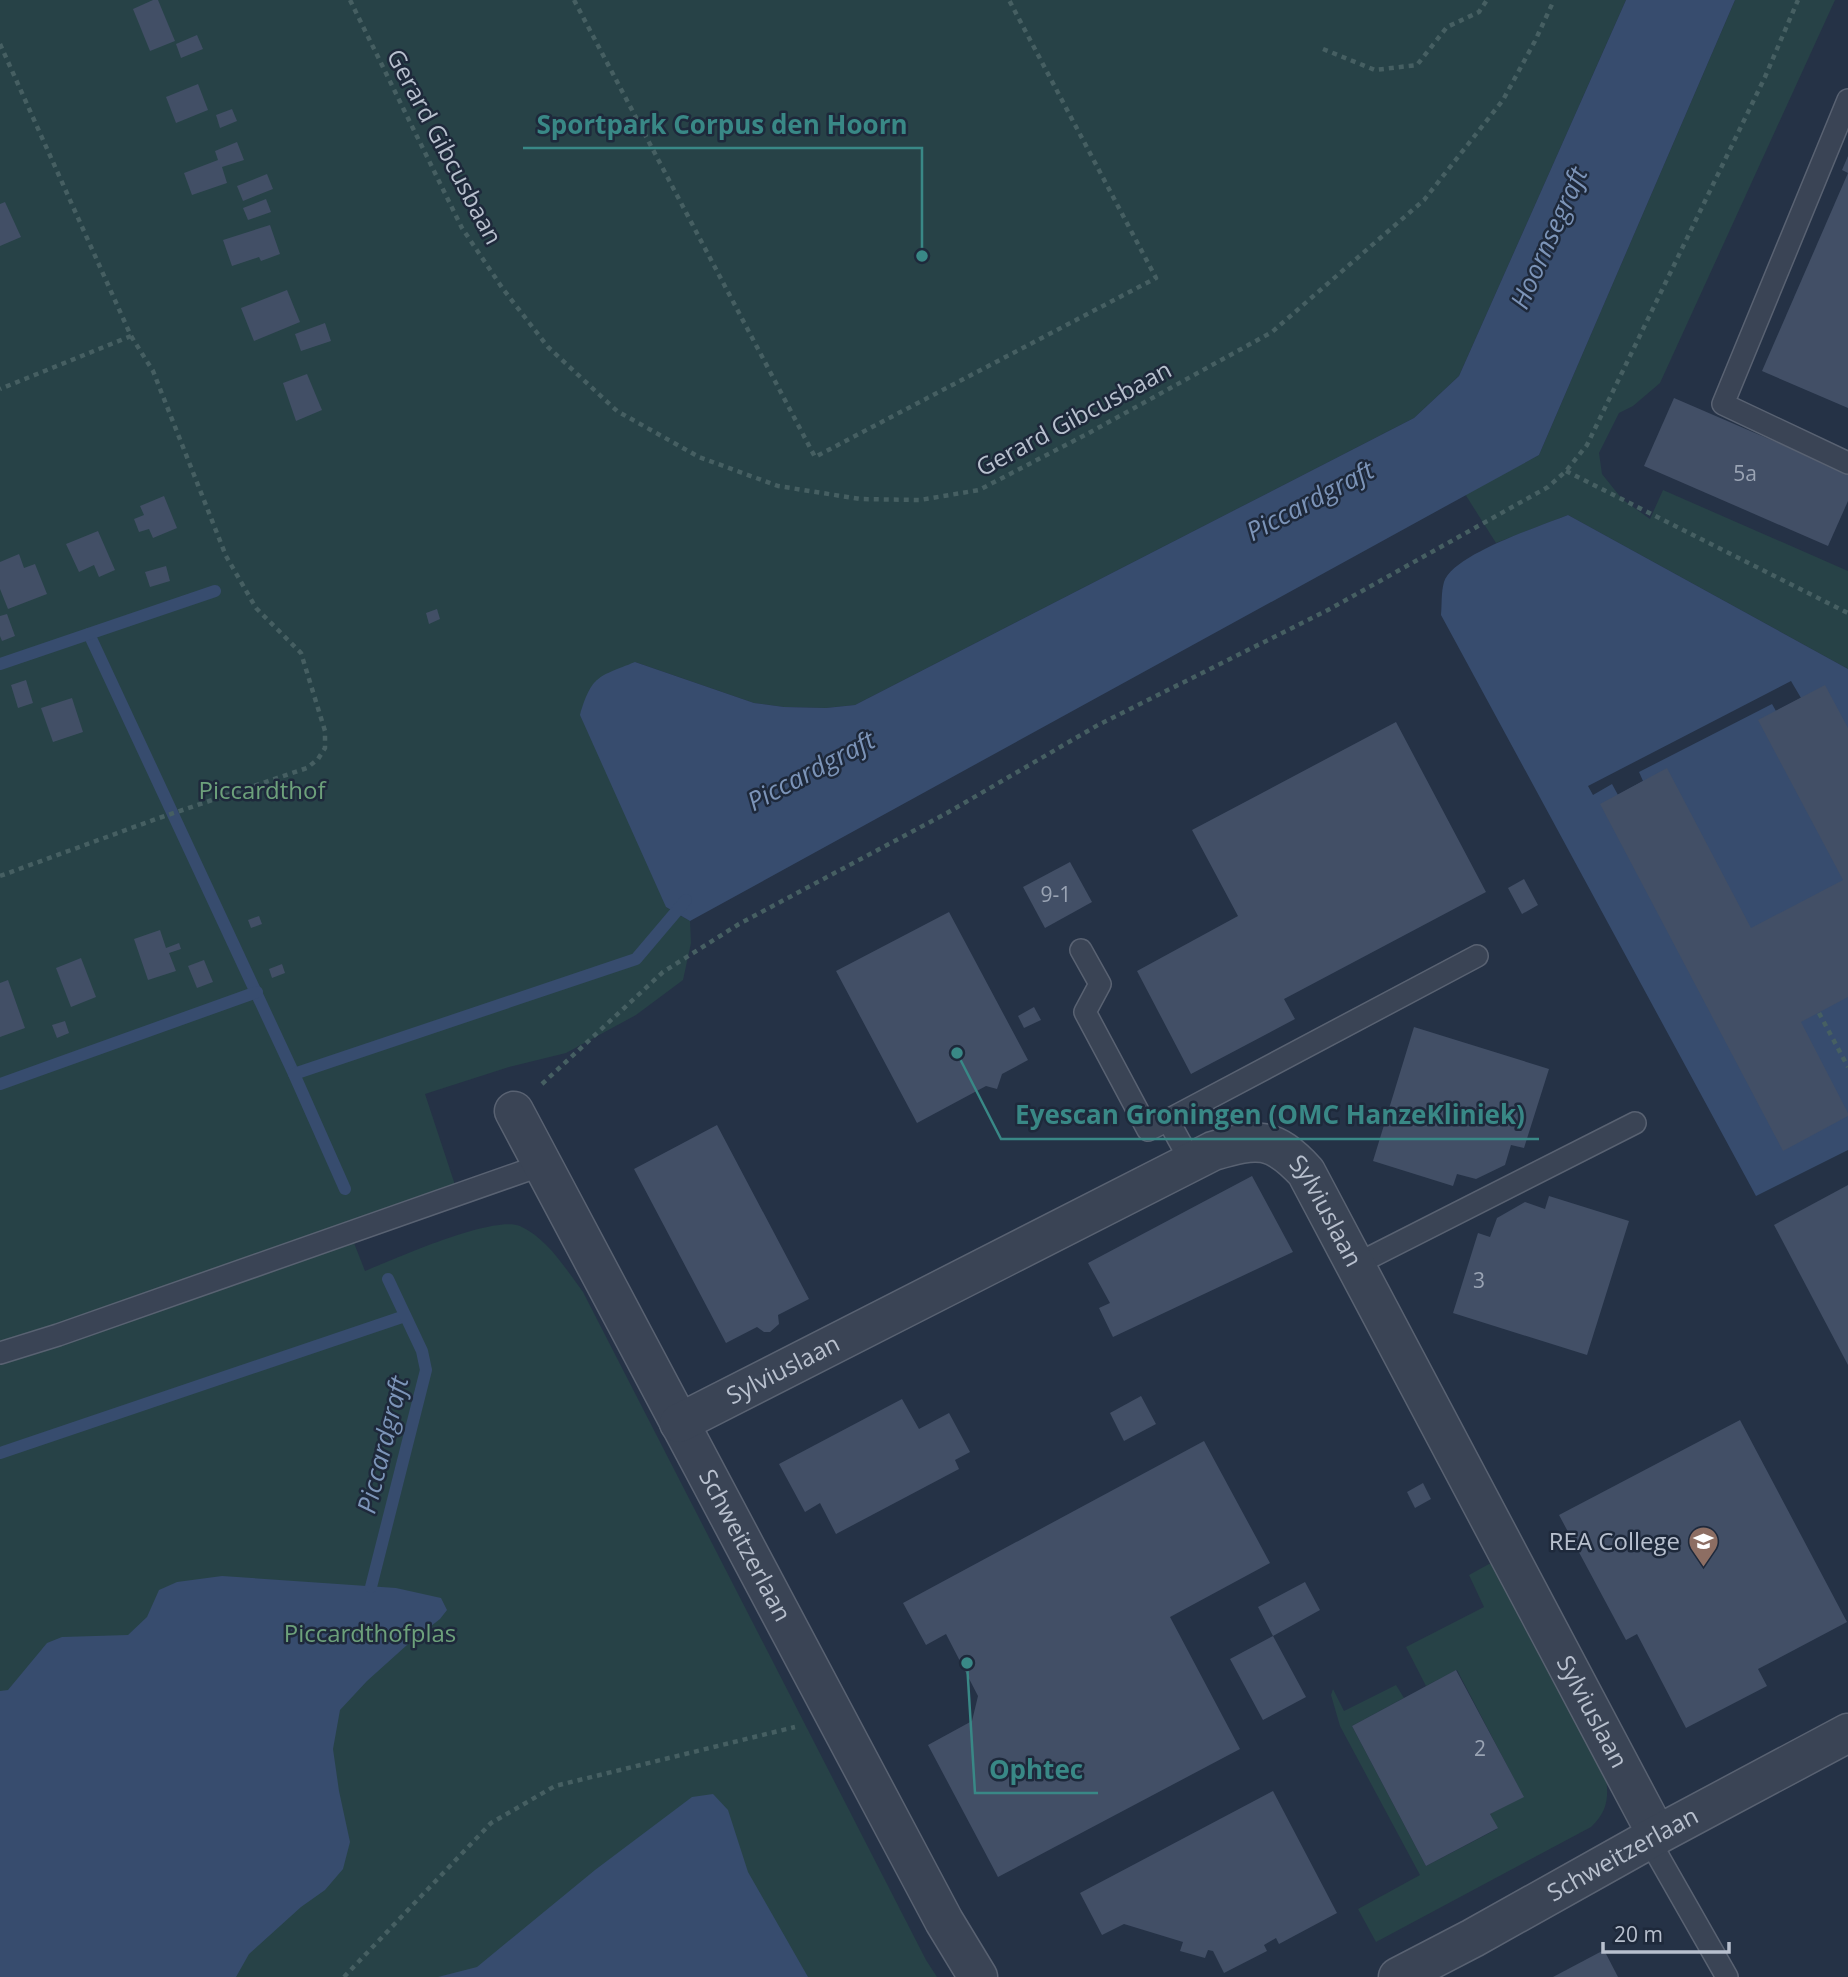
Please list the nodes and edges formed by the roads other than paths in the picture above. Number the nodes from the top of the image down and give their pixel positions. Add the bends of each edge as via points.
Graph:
1 (1848, 100) edge
2 (1848, 463) edge
3 (1081, 950) dead end
4 (1477, 956) dead end
5 (514, 1111) road end
6 (1168, 1120) junction
7 (1635, 1123) dead end
8 (1191, 1162) junction
9 (542, 1165) junction
10 (1355, 1265) junction
11 (0, 1353) edge
12 (679, 1423) junction
13 (1848, 1734) edge
14 (1653, 1838) junction
15 (978, 1977) edge
16 (1398, 1977) edge
17 (1727, 1977) edge

1 - 2 lane via 1723,404
3 - 6 lane via 1100,984 1085,1012 1148,1130
4 - 6 lane
5 - 9 street, Schweitzerlaan
6 - 8 lane
7 - 10 lane
8 - 10 street, Sylviuslaan via 1213,1151 1256,1141 1292,1156 1306,1172
8 - 12 street, Sylviuslaan
9 - 11 lane
9 - 12 street, Schweitzerlaan
10 - 14 street, Sylviuslaan
12 - 15 street, Schweitzerlaan
13 - 14 street, Schweitzerlaan
14 - 16 street, Schweitzerlaan
14 - 17 lane

